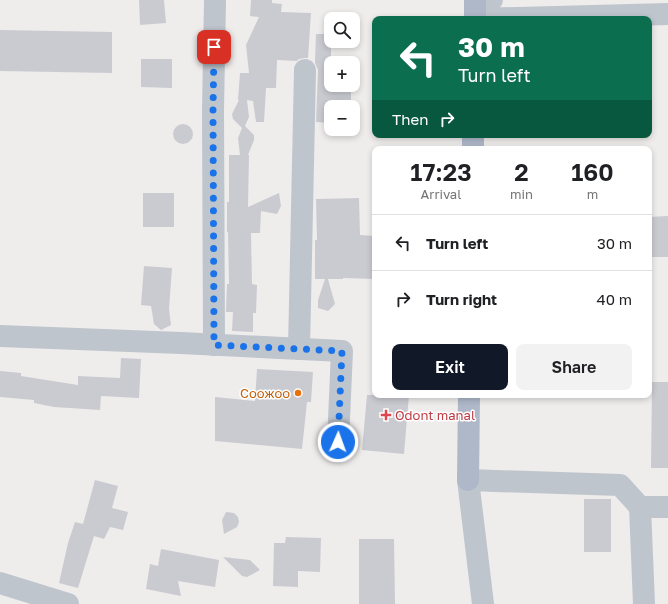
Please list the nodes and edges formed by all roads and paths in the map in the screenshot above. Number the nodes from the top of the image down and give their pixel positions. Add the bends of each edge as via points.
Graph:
1 (215, 0) edge
2 (476, 0) edge
3 (492, 0) edge
4 (668, 14) edge
5 (475, 16) edge
6 (478, 16) edge
7 (591, 16) edge
8 (305, 70) dead end
9 (0, 336) edge
10 (214, 345) junction
11 (299, 349) junction
12 (469, 398) edge
13 (338, 442) dead end
14 (468, 480) junction
15 (668, 507) edge
16 (640, 508) junction
17 (0, 583) edge
18 (68, 604) edge
19 (483, 604) edge
20 (644, 604) edge

1 - 10 street
2 - 5 main road
3 - 6 street
4 - 7 street
8 - 11 street
9 - 10 street
10 - 11 street
11 - 13 street via 342,351
12 - 14 main road
14 - 16 street via 620,485
14 - 19 street
15 - 16 street
16 - 20 street
17 - 18 street

